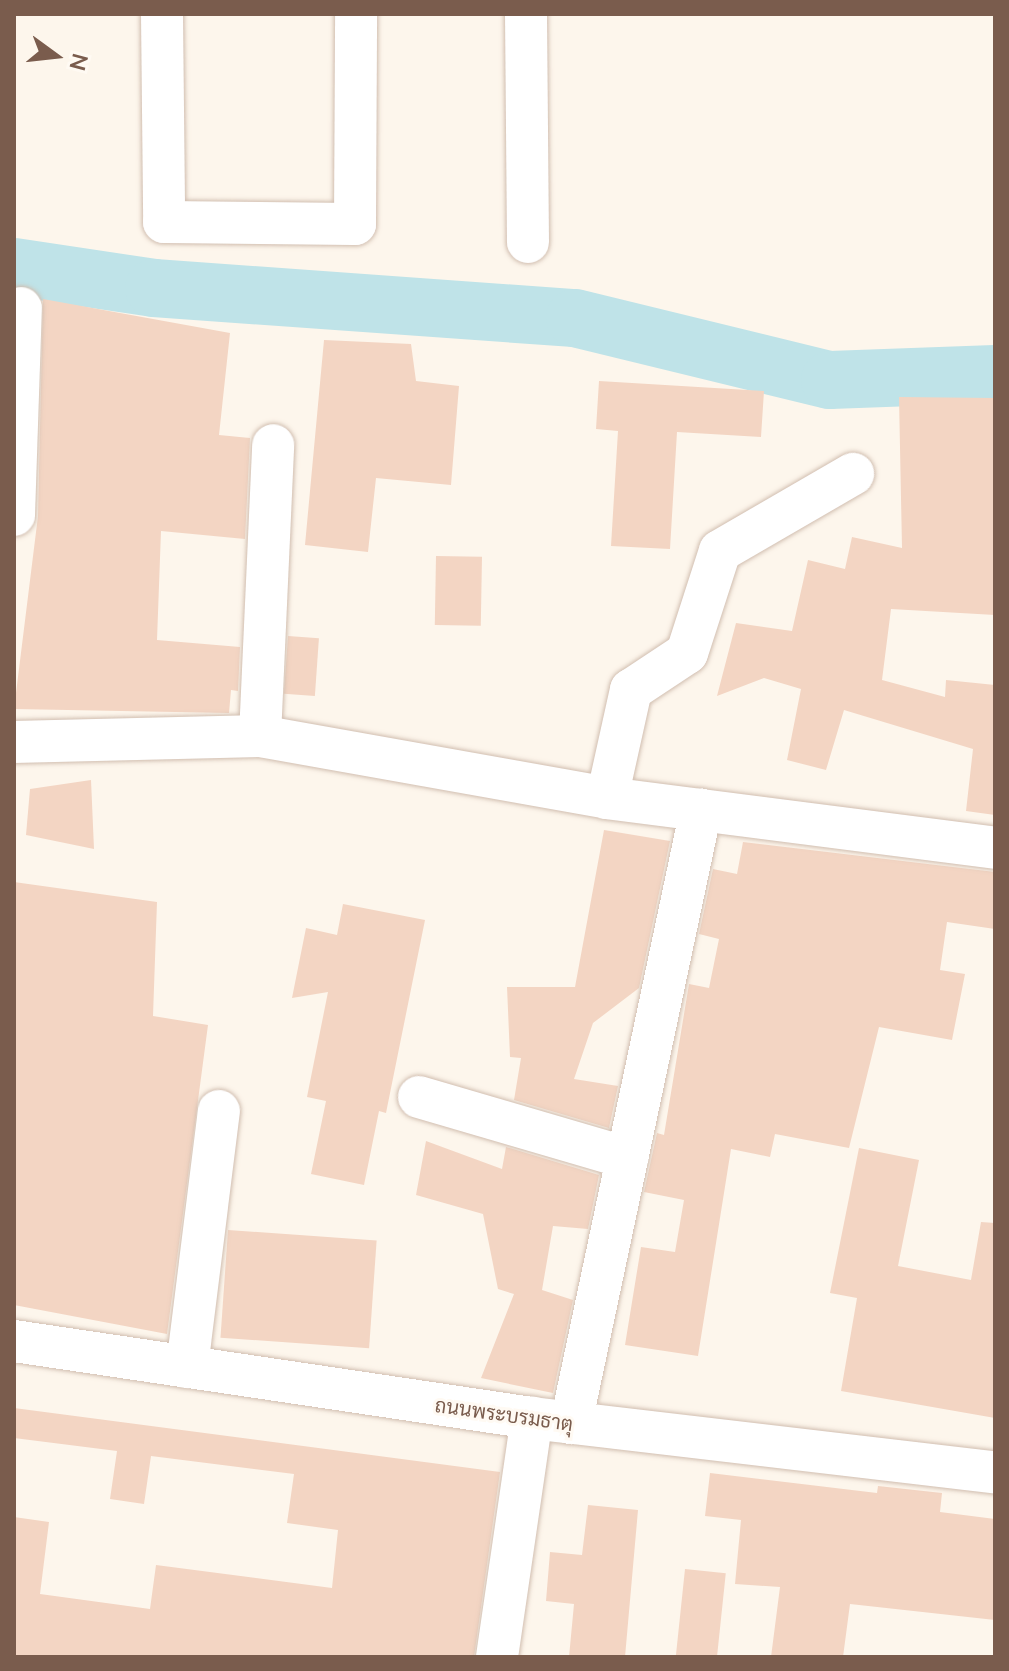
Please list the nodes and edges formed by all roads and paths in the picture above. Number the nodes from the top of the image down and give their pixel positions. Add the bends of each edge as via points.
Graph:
1 (162, 14) edge
2 (356, 14) edge
3 (526, 14) edge
4 (528, 242) dead end
5 (21, 308) dead end
6 (273, 445) dead end
7 (853, 474) dead end
8 (14, 515) edge
9 (260, 736) junction
10 (14, 742) edge
11 (607, 798) junction
12 (701, 810) junction
13 (995, 848) edge
14 (419, 1097) dead end
15 (219, 1111) dead end
16 (627, 1158) junction
17 (14, 1341) edge
18 (187, 1367) junction
19 (551, 1421) junction
20 (995, 1472) edge
21 (497, 1657) edge

1 - 2 street via 164,222 355,224
3 - 4 street
5 - 8 street
6 - 9 street
7 - 11 street via 720,551 687,653 631,690
9 - 10 street
9 - 11 street
11 - 12 street
12 - 13 street
12 - 16 street
14 - 16 street
15 - 18 street
16 - 19 street
17 - 18 street, ถนนพระบรมธาตุ
18 - 19 street, ถนนพระบรมธาตุ
19 - 20 street, ถนนพระบรมธาตุ
19 - 21 street

